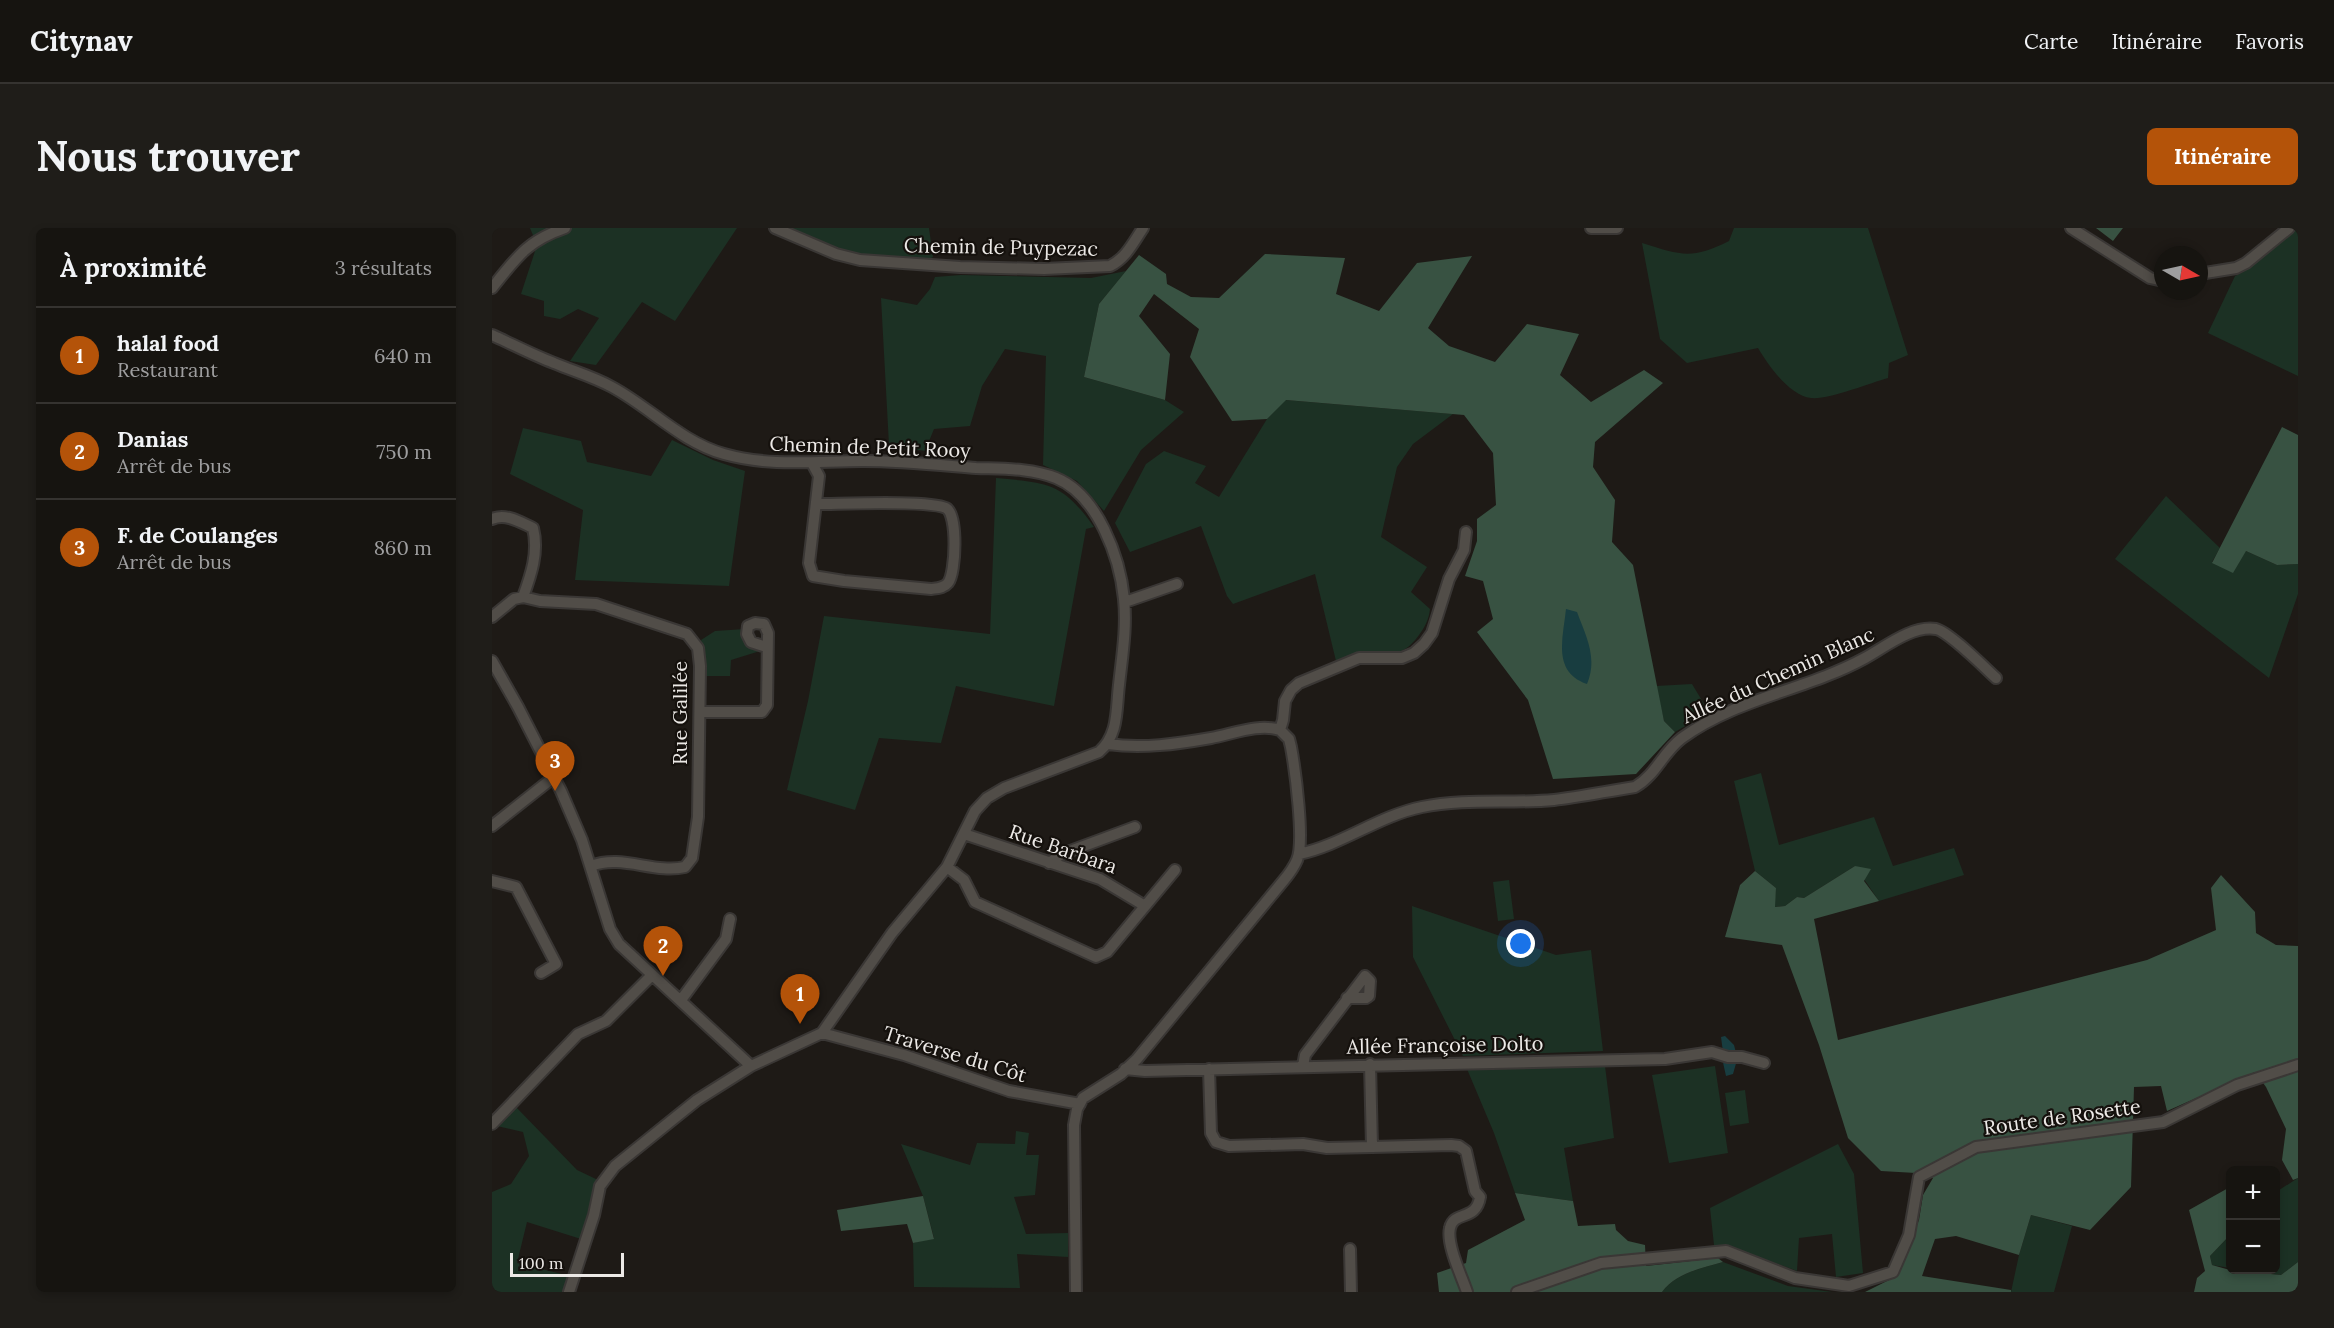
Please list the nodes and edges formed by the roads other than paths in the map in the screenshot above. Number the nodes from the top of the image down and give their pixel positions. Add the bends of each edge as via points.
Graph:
1 (565, 228) edge
2 (775, 228) edge
3 (1143, 228) edge
4 (1591, 228) edge
5 (1617, 228) edge
6 (2071, 228) edge
7 (2289, 228) edge
8 (2208, 273) edge
9 (2154, 279) edge
10 (492, 288) edge
11 (492, 335) edge
12 (812, 463) junction
13 (817, 504) junction
14 (492, 519) edge
15 (1466, 532) dead end
16 (1177, 584) dead end
17 (523, 597) junction
18 (1125, 602) junction
19 (492, 617) edge
20 (766, 647) dead end
21 (492, 661) edge
22 (1996, 678) dead end
23 (700, 712) junction
24 (1280, 730) junction
25 (1108, 744) junction
26 (554, 777) junction
27 (492, 826) edge
28 (1135, 827) dead end
29 (964, 834) junction
30 (1299, 854) junction
31 (1049, 863) junction
32 (591, 866) junction
33 (947, 867) junction
34 (1174, 870) dead end
35 (492, 881) edge
36 (1145, 906) junction
37 (730, 920) dead end
38 (541, 973) dead end
39 (652, 975) junction
40 (1347, 998) dead end
41 (681, 1000) junction
42 (822, 1033) junction
43 (1764, 1063) dead end
44 (1370, 1064) junction
45 (2298, 1065) edge
46 (751, 1066) junction
47 (1304, 1066) junction
48 (1209, 1069) junction
49 (1125, 1070) junction
50 (1080, 1104) junction
51 (492, 1124) edge
52 (1372, 1147) junction
53 (1350, 1249) dead end
54 (568, 1292) edge
55 (1076, 1292) edge
56 (1351, 1292) edge
57 (1467, 1292) edge
58 (1516, 1292) edge

1 - 10 street via 533,242
2 - 3 street, Chemin de Puypezac via 860,260 1044,269 1110,266 1130,249
4 - 5 street
6 - 9 street
7 - 8 street via 2246,263
11 - 12 street, Chemin de Petit Rooy via 612,387 695,443 759,462
12 - 13 street via 819,476
12 - 18 street, Chemin de Petit Rooy via 904,462 1034,471 1059,479 1080,493 1101,522 1121,576
13 - 13 street via 809,563 813,576 931,589 948,583 952,575 955,524 945,508
14 - 17 street via 500,516 533,528 534,563
15 - 24 street via 1464,550 1449,579 1432,633 1424,644 1402,658 1359,658 1299,683 1285,701
16 - 18 street
17 - 19 street via 514,599
17 - 23 street, Rue Galilée via 596,604 687,634 698,648
18 - 25 street, Chemin de Petit Rooy via 1115,727
20 - 23 street via 767,705 762,712
21 - 26 street
22 - 30 street, Allée du Chemin Blanc via 1940,630 1921,630 1843,669 1749,703 1700,727 1681,738 1654,772 1635,787 1554,800 1421,807
23 - 32 street, Rue Galilée via 698,818 692,858 686,867 673,870 614,861
24 - 25 street via 1265,727 1149,746
24 - 30 street via 1288,739 1294,766
25 - 29 street via 1100,752 987,798 975,811
26 - 27 street
26 - 32 street
28 - 31 street via 1062,854
29 - 31 street, Rue Barbara
29 - 33 street
30 - 49 street via 1252,920
31 - 36 street, Rue Barbara via 1100,879
32 - 39 street via 610,929
33 - 36 street via 967,884 975,902 1096,957 1107,952
33 - 42 street via 892,933
34 - 36 street
35 - 38 street via 516,886 556,964
37 - 41 street via 726,939
39 - 41 street
39 - 51 street via 606,1021 578,1034
40 - 47 street via 1305,1055
41 - 46 street
42 - 46 street
42 - 50 street, Traverse du Côt via 904,1055 1009,1091
43 - 44 street, Allée Françoise Dolto via 1712,1052 1665,1059
44 - 47 street, Allée Françoise Dolto
44 - 52 street
45 - 58 street, Route de Rosette via 2237,1085 2163,1122 1976,1147 1919,1177 1909,1235 1893,1272 1849,1286 1795,1278 1726,1251 1601,1263
46 - 54 street via 697,1100 606,1175
47 - 48 street, Allée Françoise Dolto
48 - 49 street, Allée Françoise Dolto
48 - 52 street via 1211,1132 1220,1144
49 - 50 street
50 - 55 street via 1074,1125
52 - 57 street via 1450,1145 1466,1151 1475,1191 1480,1197 1479,1206 1455,1220 1450,1227 1450,1239
53 - 56 street

